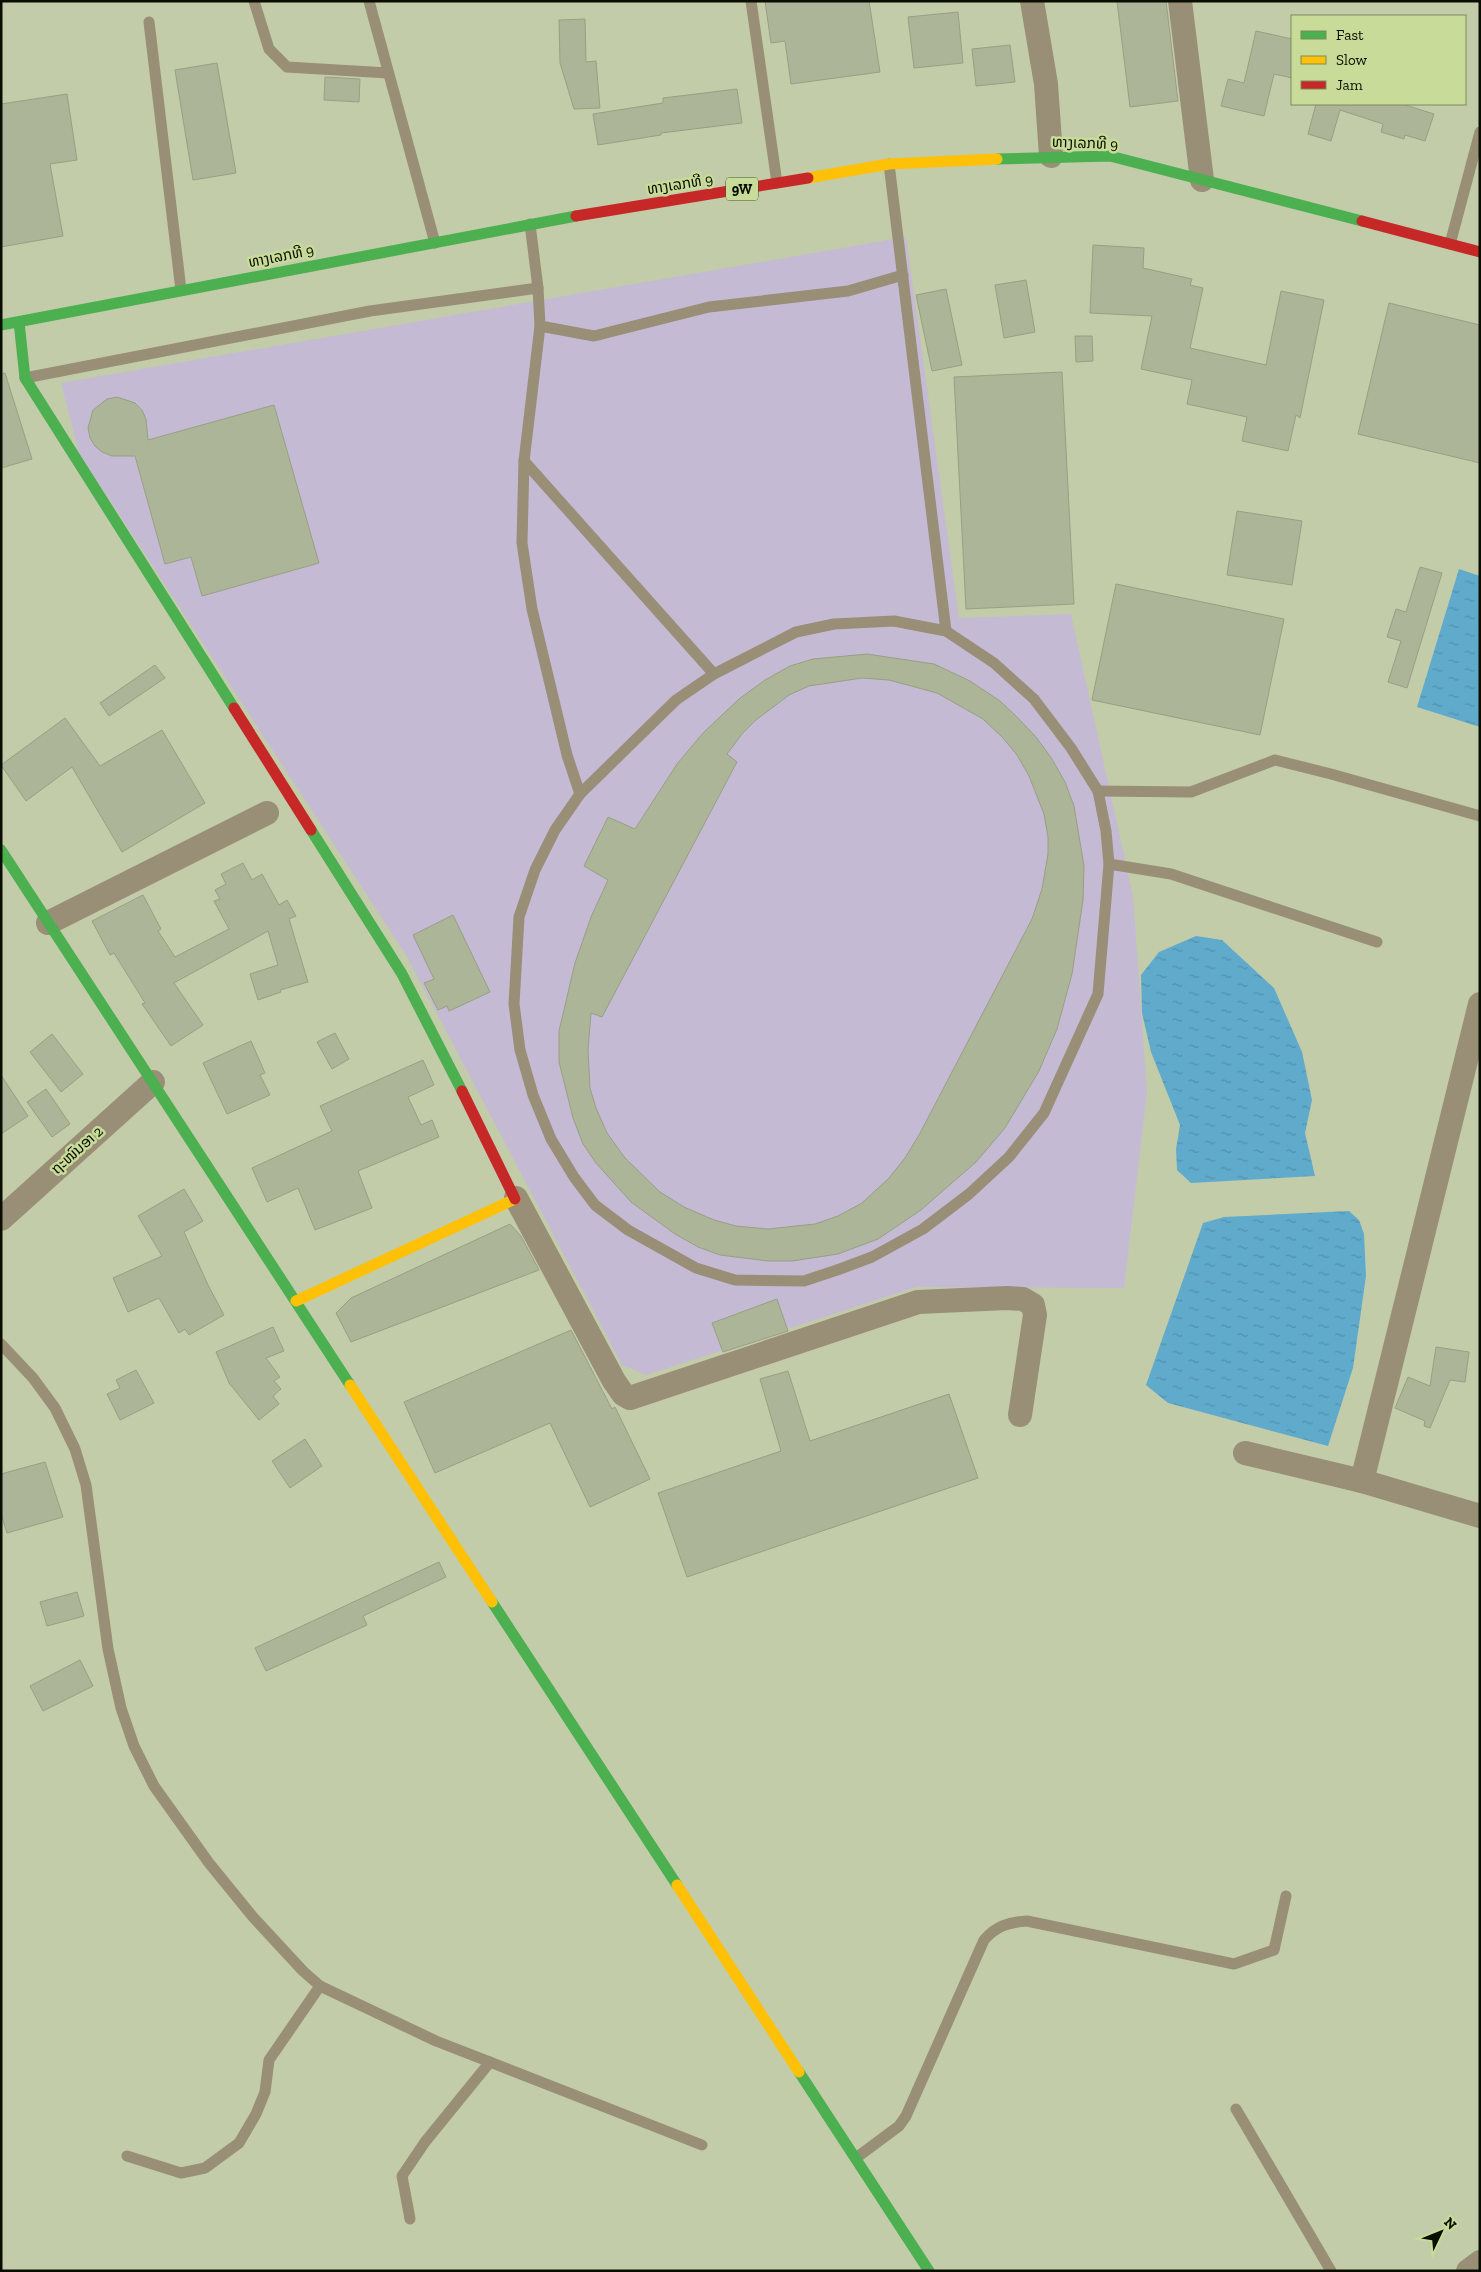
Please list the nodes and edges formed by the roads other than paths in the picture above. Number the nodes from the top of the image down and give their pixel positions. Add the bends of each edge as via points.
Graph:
1 (254, 1) edge
2 (369, 1) edge
3 (751, 1) edge
4 (1032, 1) edge
5 (1180, 1) edge
6 (150, 22) dead end
7 (388, 73) junction
8 (1480, 132) edge
9 (1051, 156) junction
10 (889, 164) junction
11 (1202, 180) junction
12 (777, 183) junction
13 (530, 224) junction
14 (435, 242) junction
15 (1450, 244) junction
16 (1480, 252) edge
17 (902, 275) junction
18 (538, 288) junction
19 (181, 290) junction
20 (19, 322) junction
21 (1, 325) edge
22 (540, 326) junction
23 (24, 378) junction
24 (524, 460) junction
25 (946, 631) junction
26 (714, 674) junction
27 (1098, 791) junction
28 (580, 794) junction
29 (267, 813) dead end
30 (1480, 816) edge
31 (1, 850) edge
32 (1109, 864) junction
33 (48, 923) junction
34 (1377, 942) dead end
35 (1480, 1004) edge
36 (153, 1082) junction
37 (516, 1198) junction
38 (1, 1219) edge
39 (296, 1301) junction
40 (1, 1344) edge
41 (1020, 1415) dead end
42 (1245, 1453) dead end
43 (1362, 1481) junction
44 (1480, 1516) edge
45 (1286, 1896) dead end
46 (320, 1986) junction
47 (490, 2062) junction
48 (1236, 2109) dead end
49 (702, 2145) dead end
50 (127, 2156) dead end
51 (856, 2158) junction
52 (410, 2219) dead end
53 (1480, 2262) edge
54 (929, 2271) edge
55 (1332, 2271) edge
56 (1468, 2271) edge

1 - 7 lane via 269,49 287,67
2 - 7 lane
3 - 12 lane
4 - 9 street via 1046,84
5 - 11 street
6 - 19 lane
7 - 14 lane
8 - 15 lane
9 - 10 street, ທາງເລກທີ 9 / 9W
9 - 11 street, ທາງເລກທີ 9 / 9W via 1110,156
10 - 12 street, ທາງເລກທີ 9 / 9W
10 - 17 lane
11 - 15 street, ທາງເລກທີ 9 / 9W
12 - 13 street, ທາງເລກທີ 9 / 9W
13 - 14 street, ທາງເລກທີ 9 / 9W
13 - 18 lane
14 - 19 street, ທາງເລກທີ 9 / 9W
15 - 16 street, ທາງເລກທີ 9 / 9W
17 - 22 lane via 848,291 709,307 594,336
17 - 25 lane
18 - 22 lane
18 - 23 lane via 370,311
19 - 20 street, ທາງເລກທີ 9 / 9W
20 - 21 street, ທາງເລກທີ 9 / 9W
20 - 23 street
22 - 24 lane
23 - 37 street via 402,974
24 - 26 lane
24 - 28 lane via 522,543 532,608 567,755
25 - 26 lane via 894,621 834,624 796,632
25 - 27 lane via 994,663 1034,699
26 - 28 lane via 676,700
27 - 30 lane via 1191,792 1275,760
27 - 32 lane
28 - 32 lane via 555,830 535,870 519,917 514,1004 520,1050 533,1095 551,1139 595,1205 660,1250 696,1268 735,1280 804,1281 872,1257 923,1229 969,1194 1009,1157 1044,1113 1098,994
29 - 33 street
31 - 33 street
32 - 34 lane via 1170,874
33 - 36 street
35 - 43 street
36 - 38 street, ຖະໜົນອາ 2
36 - 39 street
37 - 39 street
37 - 41 street via 614,1382 630,1398 918,1302 1007,1298 1023,1299 1033,1305 1035,1315
39 - 51 street
40 - 46 lane via 33,1378 54,1408 75,1449 86,1485 108,1649 121,1708 134,1746 154,1786 209,1864 278,1944
42 - 43 street
43 - 44 street
45 - 51 lane via 1274,1950 1234,1964 1027,1921 1010,1922 992,1931 984,1940 906,2116 900,2126
46 - 47 lane via 436,2041
46 - 50 lane via 269,2060 265,2092 239,2143 205,2168 181,2173
47 - 49 lane
47 - 52 lane via 425,2142 402,2176
48 - 55 lane
51 - 54 street
53 - 56 street

